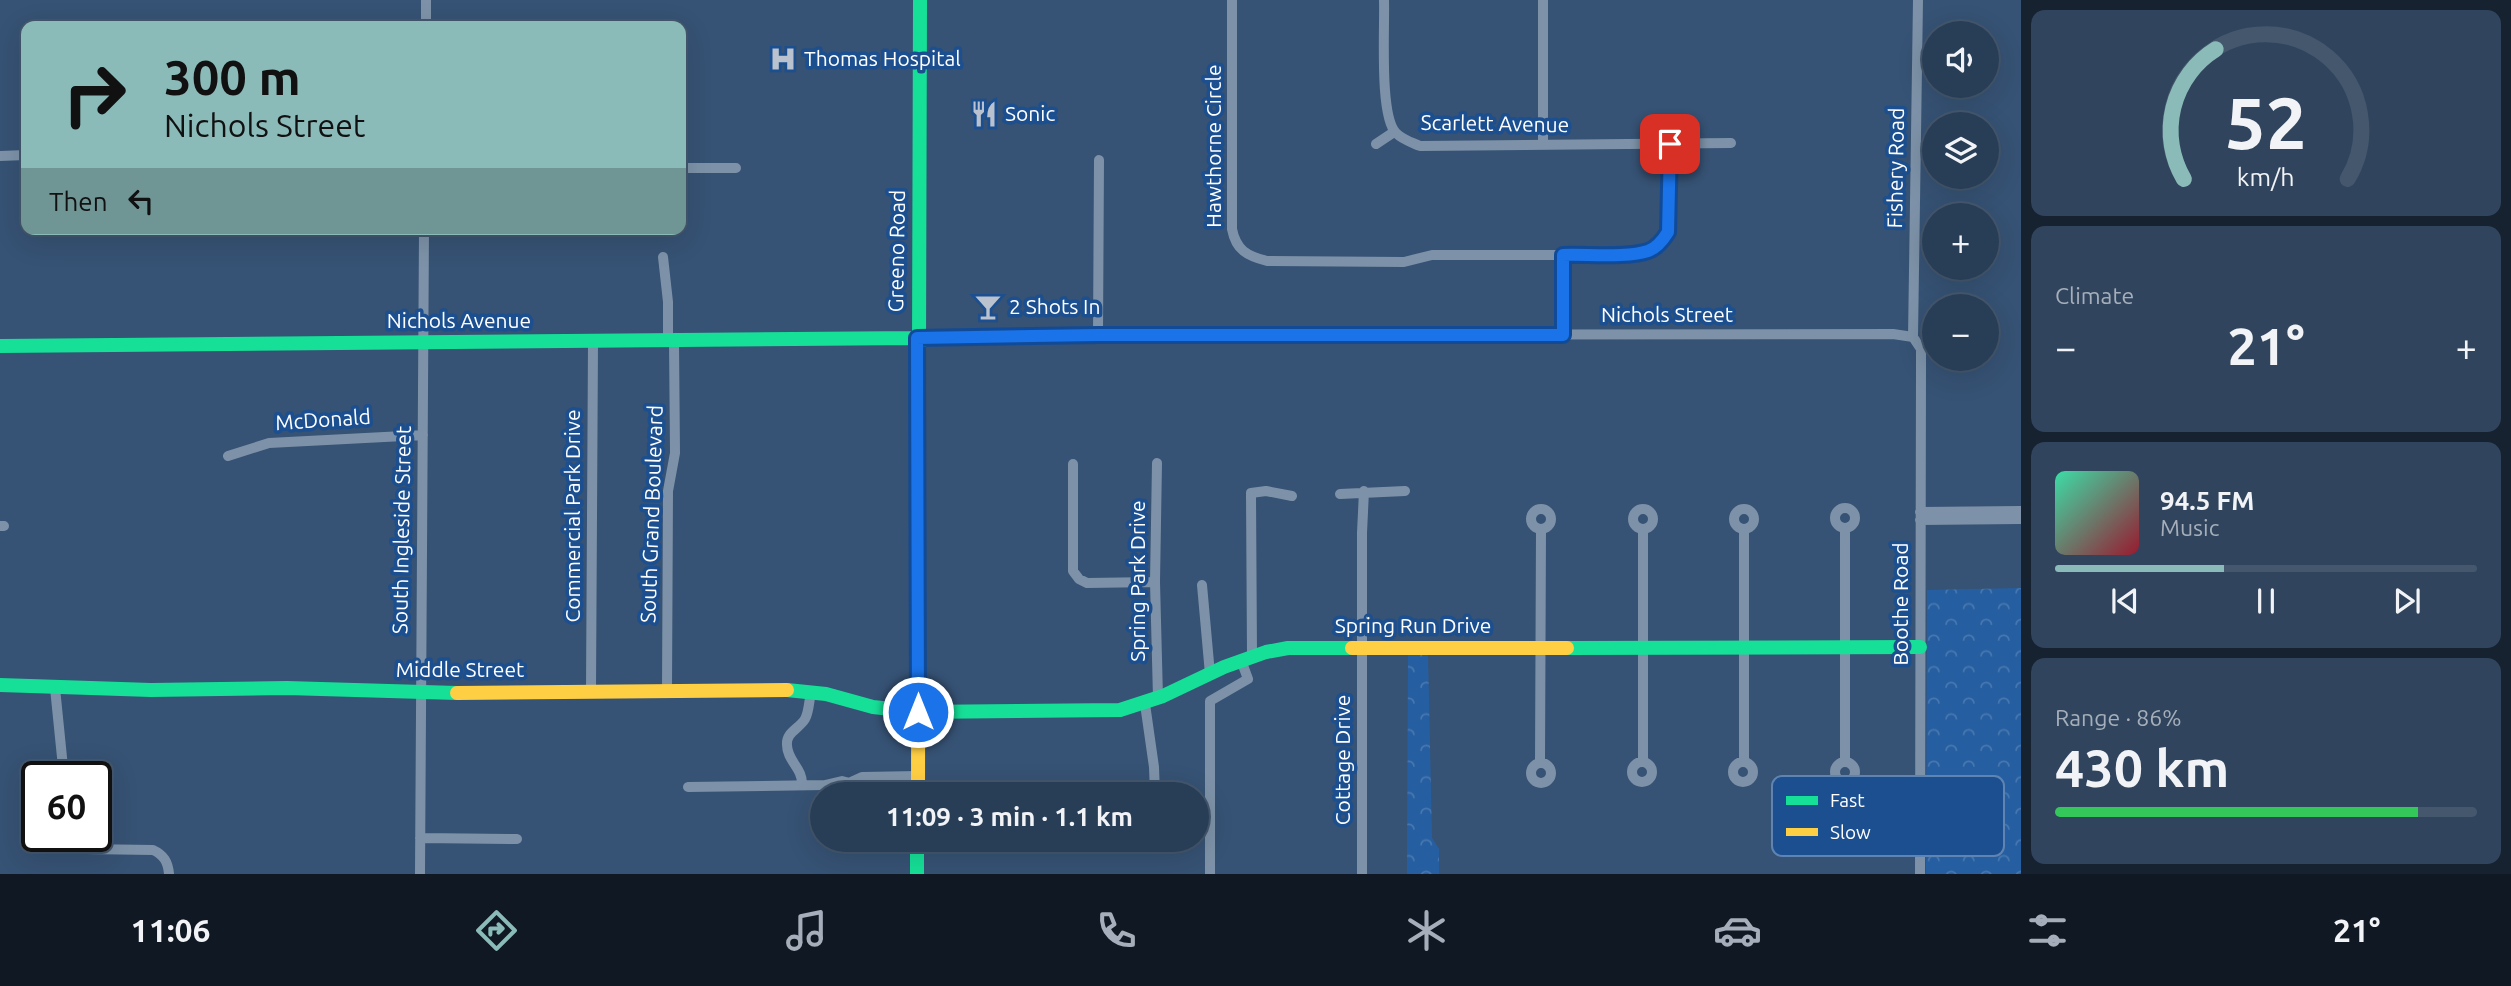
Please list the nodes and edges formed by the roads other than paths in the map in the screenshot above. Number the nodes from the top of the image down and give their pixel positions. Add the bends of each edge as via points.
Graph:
1 (426, 0) edge
2 (920, 0) edge
3 (1232, 0) edge
4 (1384, 0) edge
5 (1543, 0) edge
6 (1918, 0) edge
7 (426, 21) edge
8 (1394, 132) junction
9 (1731, 143) dead end
10 (1376, 144) dead end
11 (1670, 144) junction
12 (1543, 145) junction
13 (21, 155) edge
14 (0, 156) edge
15 (1099, 160) dead end
16 (686, 168) edge
17 (736, 168) dead end
18 (424, 235) edge
19 (1563, 255) junction
20 (663, 257) dead end
21 (1098, 335) junction
22 (1563, 335) junction
23 (1913, 337) junction
24 (917, 338) junction
25 (671, 341) junction
26 (424, 342) junction
27 (593, 342) junction
28 (0, 346) edge
29 (423, 435) junction
30 (228, 456) dead end
31 (1157, 463) dead end
32 (1073, 464) dead end
33 (1364, 491) junction
34 (1405, 491) dead end
35 (1340, 494) dead end
36 (1292, 496) dead end
37 (2021, 511) edge
38 (1920, 516) junction
39 (2021, 519) edge
40 (1845, 528) dead end
41 (1541, 529) dead end
42 (1643, 529) dead end
43 (1744, 529) dead end
44 (1155, 582) junction
45 (1202, 585) dead end
46 (1362, 646) junction
47 (1542, 647) junction
48 (1845, 647) junction
49 (1920, 647) junction
50 (1642, 648) junction
51 (1744, 648) junction
52 (1246, 658) junction
53 (1210, 674) junction
54 (0, 685) edge
55 (55, 688) junction
56 (667, 689) junction
57 (591, 690) junction
58 (811, 692) junction
59 (420, 693) junction
60 (1152, 701) junction
61 (918, 712) junction
62 (62, 761) edge
63 (1643, 762) dead end
64 (1744, 762) dead end
65 (1845, 762) dead end
66 (1540, 763) dead end
67 (1920, 776) edge
68 (851, 782) edge
69 (893, 782) edge
70 (918, 782) edge
71 (1155, 782) edge
72 (802, 785) junction
73 (810, 785) edge
74 (688, 787) dead end
75 (420, 838) junction
76 (517, 839) dead end
77 (112, 849) edge
78 (917, 852) edge
79 (1920, 856) edge
80 (169, 874) edge
81 (420, 874) edge
82 (917, 874) edge
83 (1210, 874) edge
84 (1362, 874) edge
85 (1920, 874) edge

1 - 7 street
2 - 24 street, Greeno Road
3 - 19 street, Hawthorne Circle via 1231,229 1240,249 1267,261 1404,262 1432,255
4 - 8 street, Scarlett Avenue via 1386,112
5 - 12 street
6 - 23 street, Fishery Road
8 - 10 street
8 - 12 street, Scarlett Avenue via 1420,146
9 - 11 street, Scarlett Avenue
11 - 12 street, Scarlett Avenue
11 - 19 street, Hawthorne Circle via 1670,219 1660,243 1633,254
13 - 14 street
15 - 21 street
16 - 17 street
18 - 26 street, South Ingleside Street
19 - 22 street
20 - 25 street, South Grand Boulevard
21 - 22 street, Nichols Street
21 - 24 street, Nichols Street
22 - 23 street, Nichols Street
23 - 38 street, Boothe Road via 1921,349
24 - 25 street, Nichols Avenue
24 - 61 street, Greeno Road
25 - 27 street, Nichols Avenue
25 - 56 street, South Grand Boulevard via 675,453 668,491
26 - 27 street, Nichols Avenue
26 - 28 street, Nichols Avenue
26 - 29 street, South Ingleside Street
27 - 57 street, Commercial Park Drive
29 - 30 street, McDonald via 270,443
29 - 59 street, South Ingleside Street
31 - 44 street, Spring Park Drive
32 - 44 street via 1073,570 1079,579 1087,583
33 - 34 street
33 - 35 street
33 - 46 street, Cottage Drive
36 - 52 street via 1251,493
37 - 38 street
38 - 39 street
38 - 49 street, Boothe Road
40 - 48 street
41 - 47 street
42 - 50 street
43 - 51 street
44 - 60 street, Spring Park Drive
45 - 53 street
46 - 47 street, Spring Run Drive
46 - 52 street, Spring Run Drive via 1288,648
46 - 84 street, Cottage Drive
47 - 50 street, Spring Run Drive
47 - 66 street
48 - 49 street, Spring Run Drive
48 - 51 street, Spring Run Drive
48 - 65 street
49 - 67 street, Boothe Road
50 - 51 street, Spring Run Drive
50 - 63 street
51 - 64 street
52 - 53 street, Spring Run Drive
52 - 83 street via 1248,679 1210,701
53 - 60 street, Spring Run Drive
54 - 55 street, Middle Street
55 - 59 street, Middle Street
55 - 62 street
56 - 57 street, Middle Street
56 - 58 street, Middle Street
57 - 59 street, Middle Street
58 - 61 street, Middle Street
58 - 72 street via 807,716 788,737 787,746 802,773
59 - 75 street, South Ingleside Street
60 - 61 street, Spring Run Drive via 1120,710
60 - 71 street, Spring Park Drive
61 - 70 street, Greeno Road
68 - 69 street via 862,777
72 - 73 street
72 - 74 street
75 - 76 street
75 - 81 street, South Ingleside Street
77 - 80 street via 161,853
78 - 82 street
79 - 85 street, Boothe Road

